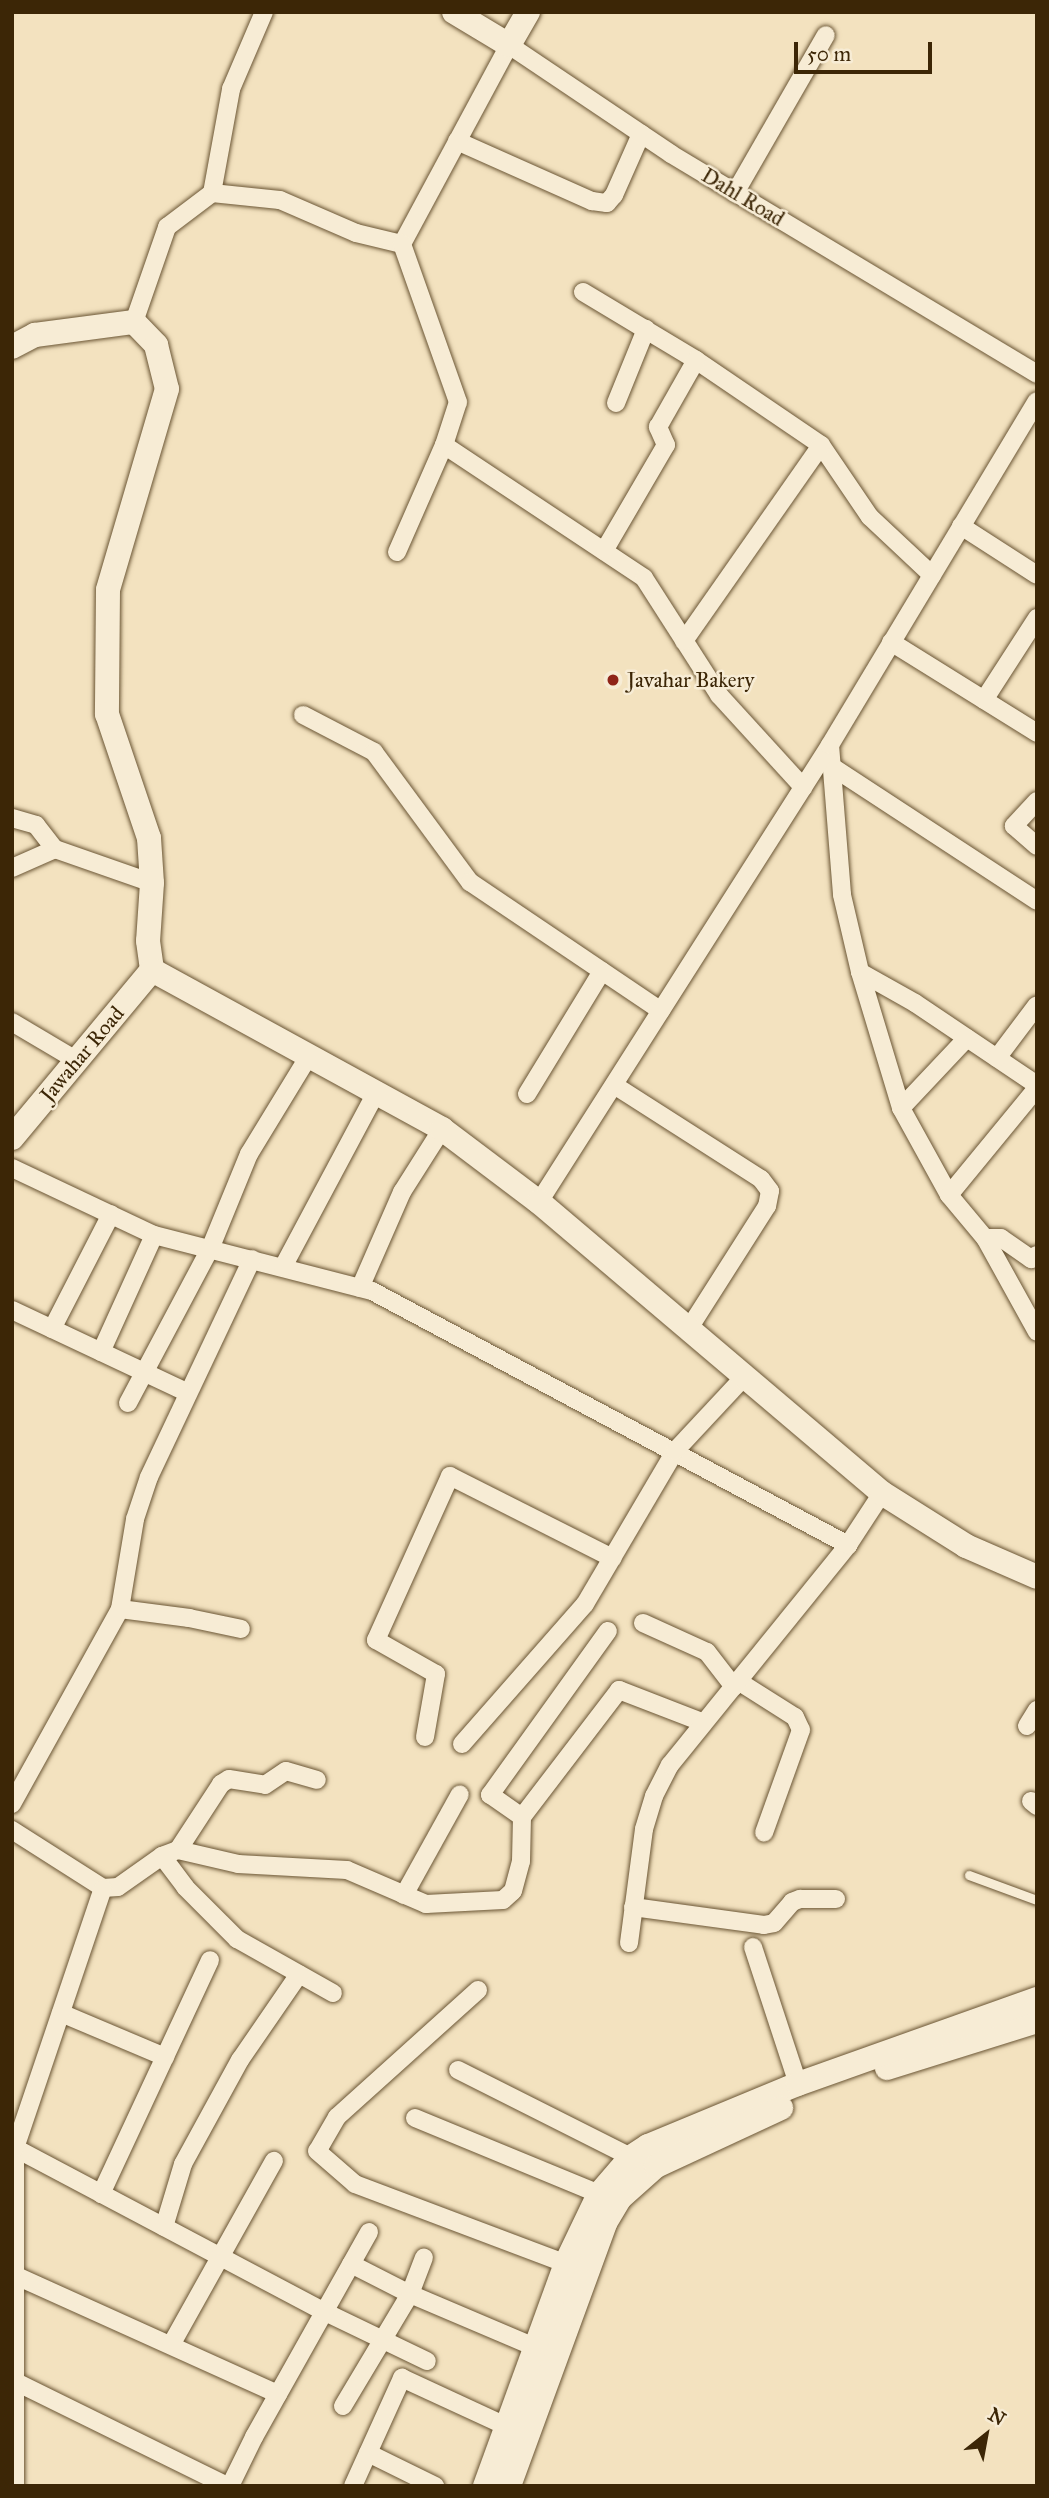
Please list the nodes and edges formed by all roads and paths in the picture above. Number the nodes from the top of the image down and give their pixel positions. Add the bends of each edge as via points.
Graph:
1 (264, 12) edge
2 (454, 12) edge
3 (528, 12) edge
4 (826, 35) dead end
5 (509, 45) junction
6 (641, 134) junction
7 (457, 141) junction
8 (212, 193) junction
9 (735, 193) junction
10 (402, 244) junction
11 (583, 292) dead end
12 (134, 322) junction
13 (646, 329) junction
14 (12, 346) edge
15 (696, 360) junction
16 (1037, 374) edge
17 (1037, 401) edge
18 (616, 403) dead end
19 (821, 444) junction
20 (444, 445) junction
21 (961, 526) junction
22 (604, 551) junction
23 (397, 552) dead end
24 (932, 575) junction
25 (1037, 575) edge
26 (1037, 618) edge
27 (684, 641) junction
28 (891, 642) junction
29 (984, 700) junction
30 (303, 715) dead end
31 (1037, 733) edge
32 (830, 744) junction
33 (831, 766) junction
34 (803, 787) junction
35 (1037, 801) edge
36 (12, 818) edge
37 (1037, 846) edge
38 (55, 849) junction
39 (12, 868) edge
40 (152, 884) junction
41 (1037, 901) edge
42 (152, 970) junction
43 (602, 971) junction
44 (860, 972) junction
45 (1037, 1005) edge
46 (661, 1011) junction
47 (12, 1022) edge
48 (967, 1038) junction
49 (310, 1054) junction
50 (997, 1058) junction
51 (76, 1060) junction
52 (614, 1085) junction
53 (1037, 1087) edge
54 (377, 1091) junction
55 (527, 1094) dead end
56 (901, 1108) junction
57 (442, 1129) junction
58 (12, 1138) edge
59 (12, 1168) edge
60 (949, 1195) junction
61 (539, 1202) junction
62 (111, 1214) junction
63 (154, 1235) junction
64 (985, 1238) junction
65 (210, 1248) junction
66 (1037, 1255) edge
67 (252, 1259) junction
68 (283, 1267) junction
69 (360, 1288) junction
70 (12, 1310) edge
71 (52, 1329) junction
72 (688, 1330) junction
73 (1037, 1332) edge
74 (102, 1352) junction
75 (143, 1371) junction
76 (743, 1378) junction
77 (186, 1392) junction
78 (128, 1404) dead end
79 (675, 1451) junction
80 (882, 1493) junction
81 (848, 1545) junction
82 (612, 1558) junction
83 (1037, 1577) edge
84 (120, 1609) junction
85 (643, 1623) dead end
86 (241, 1629) dead end
87 (608, 1631) dead end
88 (736, 1684) junction
89 (702, 1722) junction
90 (425, 1737) dead end
91 (462, 1744) dead end
92 (317, 1780) dead end
93 (460, 1794) dead end
94 (12, 1804) edge
95 (522, 1817) junction
96 (12, 1830) edge
97 (764, 1832) dead end
98 (170, 1853) junction
99 (969, 1875) dead end
100 (103, 1888) junction
101 (404, 1895) junction
102 (836, 1899) dead end
103 (1037, 1900) edge
104 (633, 1907) junction
105 (629, 1943) dead end
106 (753, 1947) dead end
107 (210, 1960) dead end
108 (299, 1974) junction
109 (478, 1990) dead end
110 (333, 1993) dead end
111 (1037, 1999) edge
112 (61, 2013) junction
113 (1037, 2021) edge
114 (945, 2039) junction
115 (164, 2057) junction
116 (458, 2070) dead end
117 (798, 2084) junction
118 (415, 2118) dead end
119 (15, 2148) junction
120 (631, 2157) junction
121 (274, 2161) dead end
122 (101, 2194) junction
123 (599, 2194) junction
124 (164, 2227) junction
125 (369, 2232) dead end
126 (219, 2256) junction
127 (424, 2258) dead end
128 (351, 2264) junction
129 (577, 2267) junction
130 (14, 2275) edge
131 (410, 2294) junction
132 (325, 2312) junction
133 (383, 2339) junction
134 (171, 2345) junction
135 (537, 2348) junction
136 (427, 2361) dead end
137 (14, 2380) edge
138 (278, 2394) junction
139 (343, 2406) dead end
140 (508, 2427) junction
141 (368, 2453) junction
142 (15, 2486) edge
143 (229, 2486) edge
144 (353, 2486) edge
145 (435, 2486) edge
146 (485, 2486) edge
147 (509, 2486) edge

1 - 8 street via 231,89
2 - 5 street, Dahl Road
3 - 5 street
4 - 9 street
5 - 6 street, Dahl Road
5 - 7 street
6 - 7 street via 607,203 592,201
6 - 9 street, Dahl Road
7 - 10 street
8 - 10 street via 280,200 356,233
8 - 12 street via 167,227
9 - 16 street, Dahl Road
10 - 20 street via 458,402
11 - 13 street
12 - 14 street via 35,335
12 - 40 street via 156,345 167,389 108,590 107,714 149,838
13 - 15 street
13 - 18 street
15 - 19 street
15 - 22 street via 658,427 666,445
17 - 21 street
19 - 24 street via 870,517
19 - 27 street
20 - 22 street
20 - 23 street
21 - 24 street
21 - 25 street
22 - 27 street via 644,578
24 - 28 street
26 - 29 street
27 - 34 street via 719,695
28 - 29 street
28 - 32 street
29 - 31 street
30 - 43 street via 374,752 470,882
32 - 33 street
32 - 34 street
33 - 41 street
33 - 44 street via 842,895
34 - 46 street
35 - 37 street via 1014,825
36 - 38 street via 36,825
38 - 39 street
38 - 40 street
40 - 42 street via 148,941
42 - 49 street
42 - 51 street, Jawahar Road
43 - 46 street
43 - 55 street
44 - 48 street
44 - 56 street
45 - 50 street
46 - 52 street
47 - 51 street
48 - 50 street
48 - 56 street
49 - 54 street
49 - 65 street via 249,1154
50 - 53 street
51 - 58 street, Jawahar Road
52 - 61 street
52 - 72 street via 761,1179 770,1191 767,1206
53 - 60 street
54 - 57 street
54 - 68 street
56 - 60 street
57 - 61 street
57 - 69 street via 402,1192
59 - 62 street
60 - 64 street
61 - 72 street
62 - 63 street
62 - 71 street
63 - 65 street
63 - 74 street
64 - 66 street via 1001,1238 1031,1259
64 - 73 street
65 - 67 street
65 - 75 street
67 - 68 street
67 - 77 street
68 - 69 street
69 - 79 street
70 - 71 street
71 - 74 street
72 - 76 street
74 - 75 street
75 - 77 street
75 - 78 street
76 - 79 street
76 - 80 street
77 - 84 street via 135,1519
79 - 81 street
79 - 82 street
80 - 81 street
80 - 83 street via 966,1546
81 - 88 street
82 - 90 street via 450,1476 376,1640 436,1674
82 - 91 street via 585,1604
84 - 86 street
84 - 94 street
85 - 88 street via 707,1652
87 - 95 street via 491,1795
88 - 89 street
88 - 97 street via 800,1723
89 - 95 street via 618,1690
89 - 104 street via 654,1796 644,1829
92 - 98 street via 286,1771 265,1785 229,1779
93 - 101 street
95 - 101 street via 522,1861 513,1891 503,1900 426,1903
96 - 100 street
98 - 100 street via 118,1887
98 - 101 street via 238,1864 346,1870
98 - 108 street via 185,1887 237,1939
99 - 103 lane
100 - 112 street
102 - 104 street via 800,1899 774,1923 764,1925
104 - 105 street
106 - 117 street
107 - 115 street
108 - 110 street
108 - 124 street via 240,2060 183,2164
109 - 129 street via 337,2117 317,2151 355,2185
111 - 114 street
112 - 115 street
112 - 119 street
113 - 114 street
114 - 117 street
114 - 129 street via 656,2166 620,2198
115 - 122 street
116 - 120 street
117 - 120 street
118 - 123 street
119 - 122 street
119 - 130 street
120 - 123 street
121 - 126 street
122 - 124 street
123 - 129 street
124 - 126 street
125 - 128 street
126 - 132 street
126 - 134 street
127 - 131 street
128 - 131 street
128 - 132 street
129 - 135 street
129 - 147 street
130 - 134 street
130 - 137 street
131 - 133 street
131 - 135 street
132 - 133 street
132 - 138 street
133 - 136 street
133 - 139 street
134 - 138 street
135 - 140 street
137 - 142 street
137 - 143 street
138 - 143 street
140 - 141 street via 402,2378
140 - 146 street
141 - 144 street
141 - 145 street

